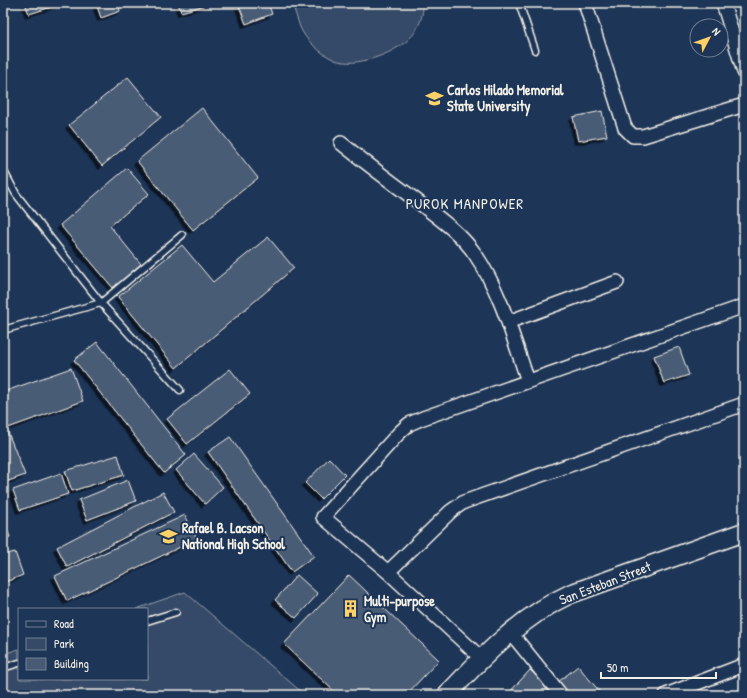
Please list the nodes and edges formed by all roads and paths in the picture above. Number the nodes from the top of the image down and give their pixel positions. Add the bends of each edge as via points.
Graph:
1 (519, 3) edge
2 (585, 3) edge
3 (723, 3) edge
4 (536, 50) dead end
5 (744, 72) edge
6 (744, 105) edge
7 (341, 143) dead end
8 (3, 170) edge
9 (182, 235) dead end
10 (617, 282) dead end
11 (101, 303) junction
12 (744, 306) edge
13 (508, 322) junction
14 (3, 330) edge
15 (528, 381) junction
16 (180, 390) dead end
17 (744, 404) edge
18 (744, 532) edge
19 (388, 572) junction
20 (176, 612) dead end
21 (148, 621) edge
22 (511, 633) junction
23 (481, 658) junction
24 (18, 662) edge
25 (744, 665) edge
26 (3, 668) edge
27 (447, 695) edge
28 (561, 695) edge
29 (666, 695) edge

1 - 4 lane
2 - 6 street via 625,128 633,136 643,136
3 - 5 street
7 - 13 street via 459,235 488,275
8 - 11 lane via 16,194
9 - 11 lane
10 - 13 street
11 - 14 lane
11 - 16 lane
12 - 15 street
13 - 15 street
15 - 19 street via 409,424 323,517
17 - 19 street via 464,502
18 - 22 street, San Esteban Street via 570,594 543,608
19 - 23 street
20 - 21 lane
22 - 23 street, San Esteban Street
22 - 28 street
23 - 27 street, San Esteban Street
24 - 26 lane
25 - 29 street

